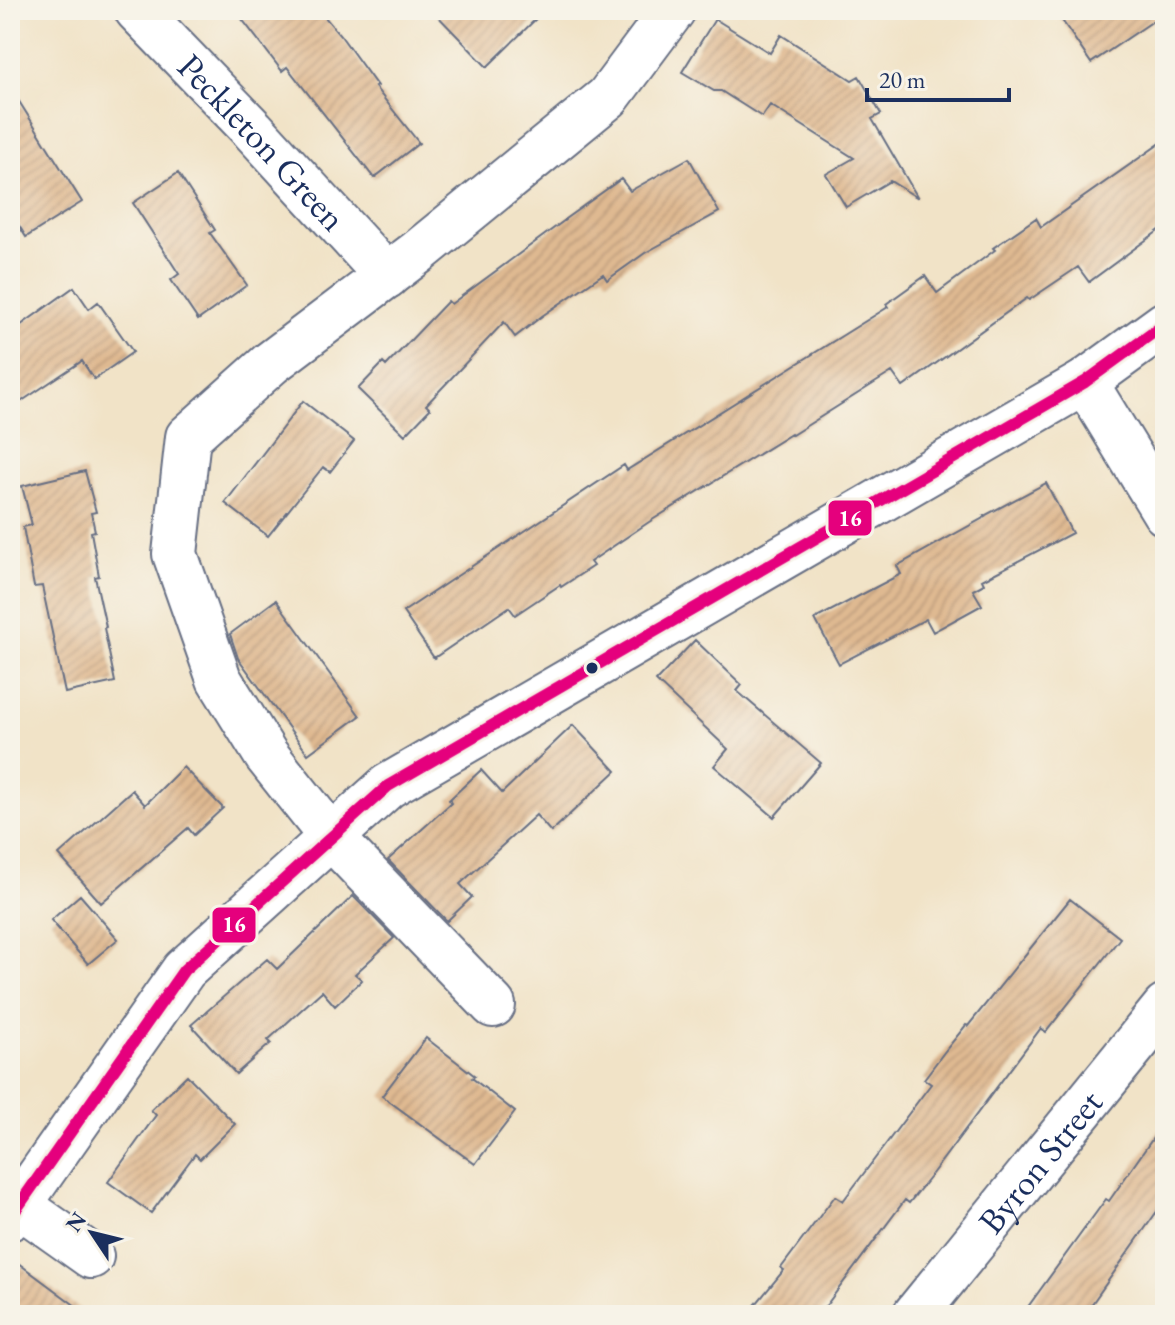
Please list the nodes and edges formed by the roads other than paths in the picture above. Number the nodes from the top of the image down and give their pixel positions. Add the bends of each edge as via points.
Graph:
1 (137, 10) edge
2 (673, 10) edge
3 (387, 276) junction
4 (1165, 324) edge
5 (1085, 382) junction
6 (1165, 513) edge
7 (332, 838) junction
8 (493, 1005) dead end
9 (1165, 1007) edge
10 (15, 1211) edge
11 (91, 1256) dead end
12 (915, 1315) edge

1 - 3 street, Peckleton Green
2 - 3 street via 608,97
3 - 7 street via 271,363 188,437 175,554 219,679 266,755
4 - 5 street
5 - 6 street
5 - 7 street via 388,786
7 - 8 street
7 - 10 street via 184,970
9 - 12 street, Byron Street
10 - 11 street

